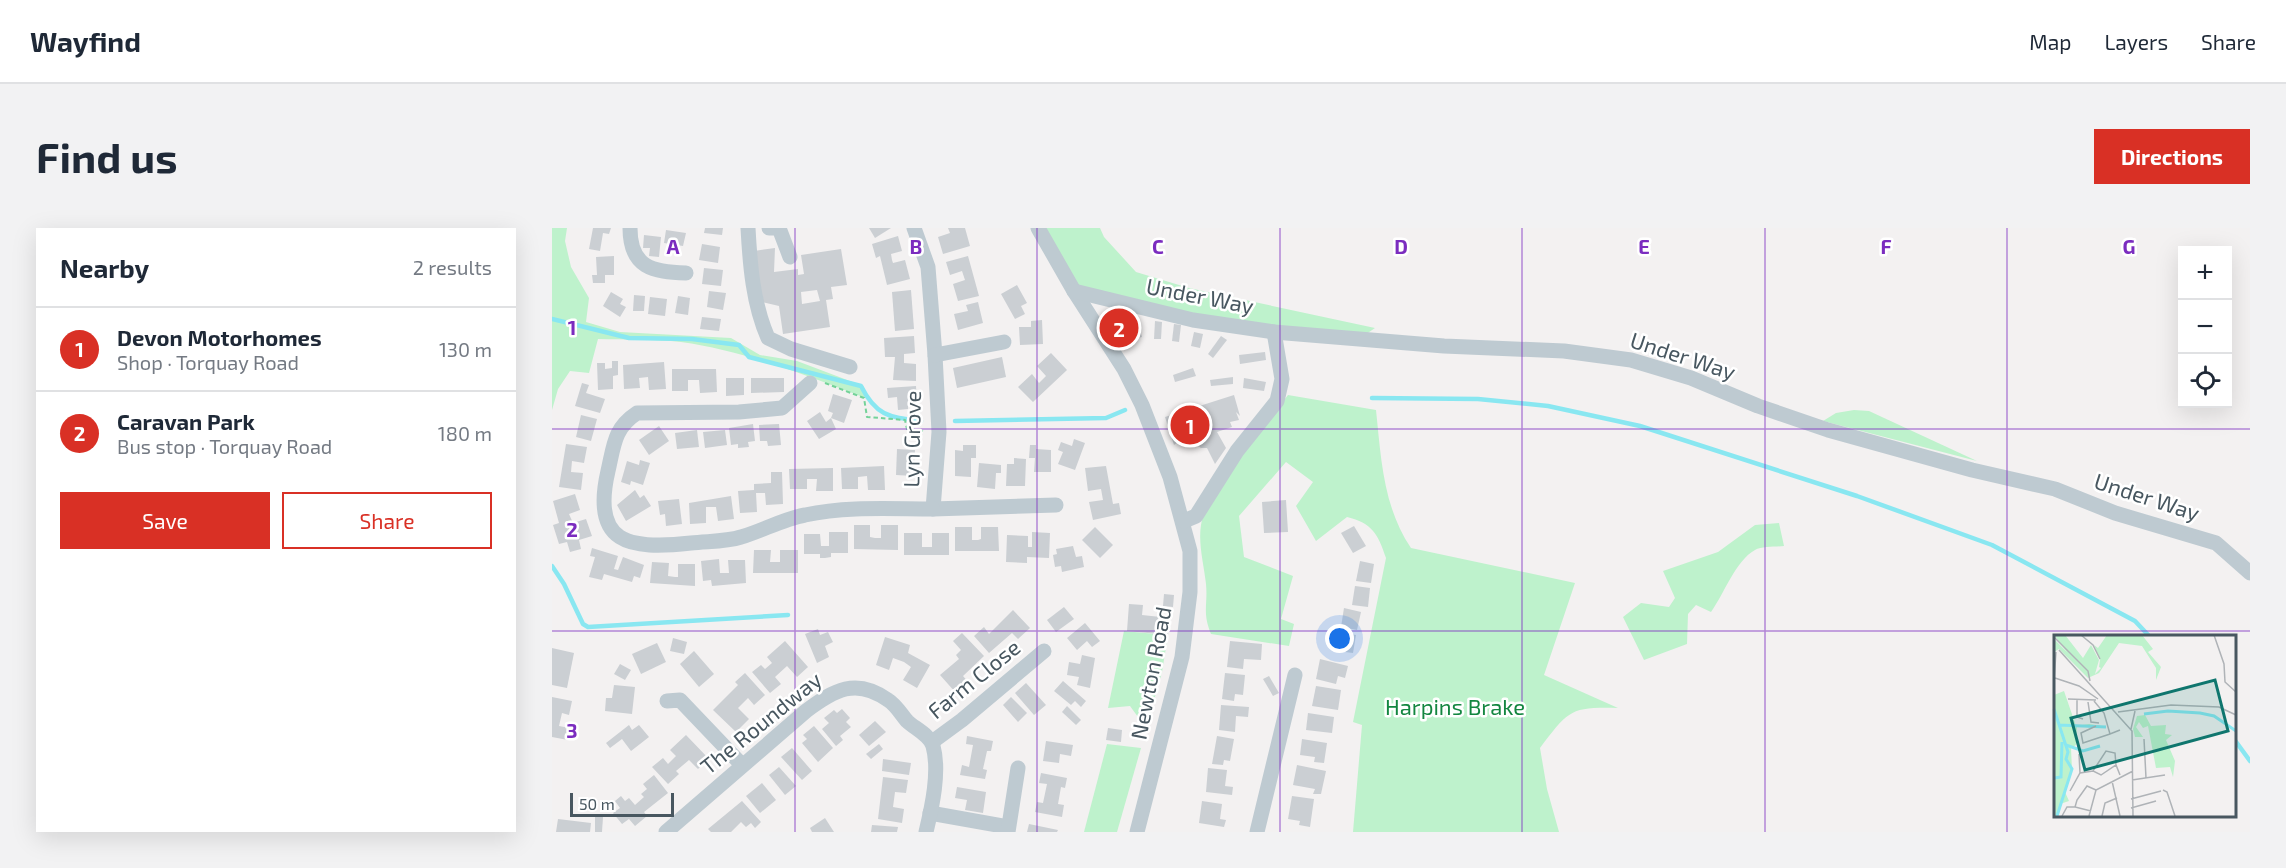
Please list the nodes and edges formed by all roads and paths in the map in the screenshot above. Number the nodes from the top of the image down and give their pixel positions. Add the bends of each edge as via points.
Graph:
1 (630, 228) edge
2 (748, 228) edge
3 (769, 228) edge
4 (914, 228) edge
5 (1038, 228) edge
6 (790, 257) dead end
7 (686, 273) dead end
8 (1074, 291) junction
9 (1274, 332) junction
10 (1004, 342) dead end
11 (935, 355) junction
12 (850, 367) dead end
13 (810, 383) joint
14 (939, 432) junction
15 (1056, 505) dead end
16 (933, 509) junction
17 (1184, 521) junction
18 (2250, 573) edge
19 (1044, 651) dead end
20 (1295, 675) dead end
21 (667, 701) dead end
22 (932, 742) junction
23 (741, 764) junction
24 (1018, 768) dead end
25 (930, 813) junction
26 (1008, 830) edge
27 (666, 832) edge
28 (926, 832) edge
29 (1137, 832) edge
30 (1257, 832) edge

1 - 7 street via 630,243 643,264 657,272
2 - 12 street via 760,321 768,338
3 - 6 street via 779,228
4 - 11 street, Lyn Grove via 928,267
5 - 8 street, Newton Road
8 - 9 street, Under Way via 1193,320
8 - 17 street, Newton Road via 1133,387 1156,437
9 - 17 street via 1282,379 1277,401 1237,451 1196,516
9 - 18 street, Under Way via 1564,351 1631,360 1691,378 1828,430 2055,489 2115,513 2216,543
10 - 11 street
11 - 14 street, Lyn Grove
13 - 14 path via 821,381 864,398 867,417 905,420 907,429
13 - 16 street via 782,408 637,413 623,422 602,496 606,523 614,534 653,548 738,538 802,515 835,510
14 - 16 street, Lyn Grove
15 - 16 street, Lyn Grove
17 - 29 street, Newton Road via 1191,574 1182,657
19 - 22 street, Farm Close
20 - 30 street
21 - 23 street via 680,700
22 - 23 street, The Roundway via 890,701 869,690 842,688 831,692
22 - 25 street via 936,756
23 - 27 street, The Roundway
24 - 26 street
25 - 26 street
25 - 28 street

